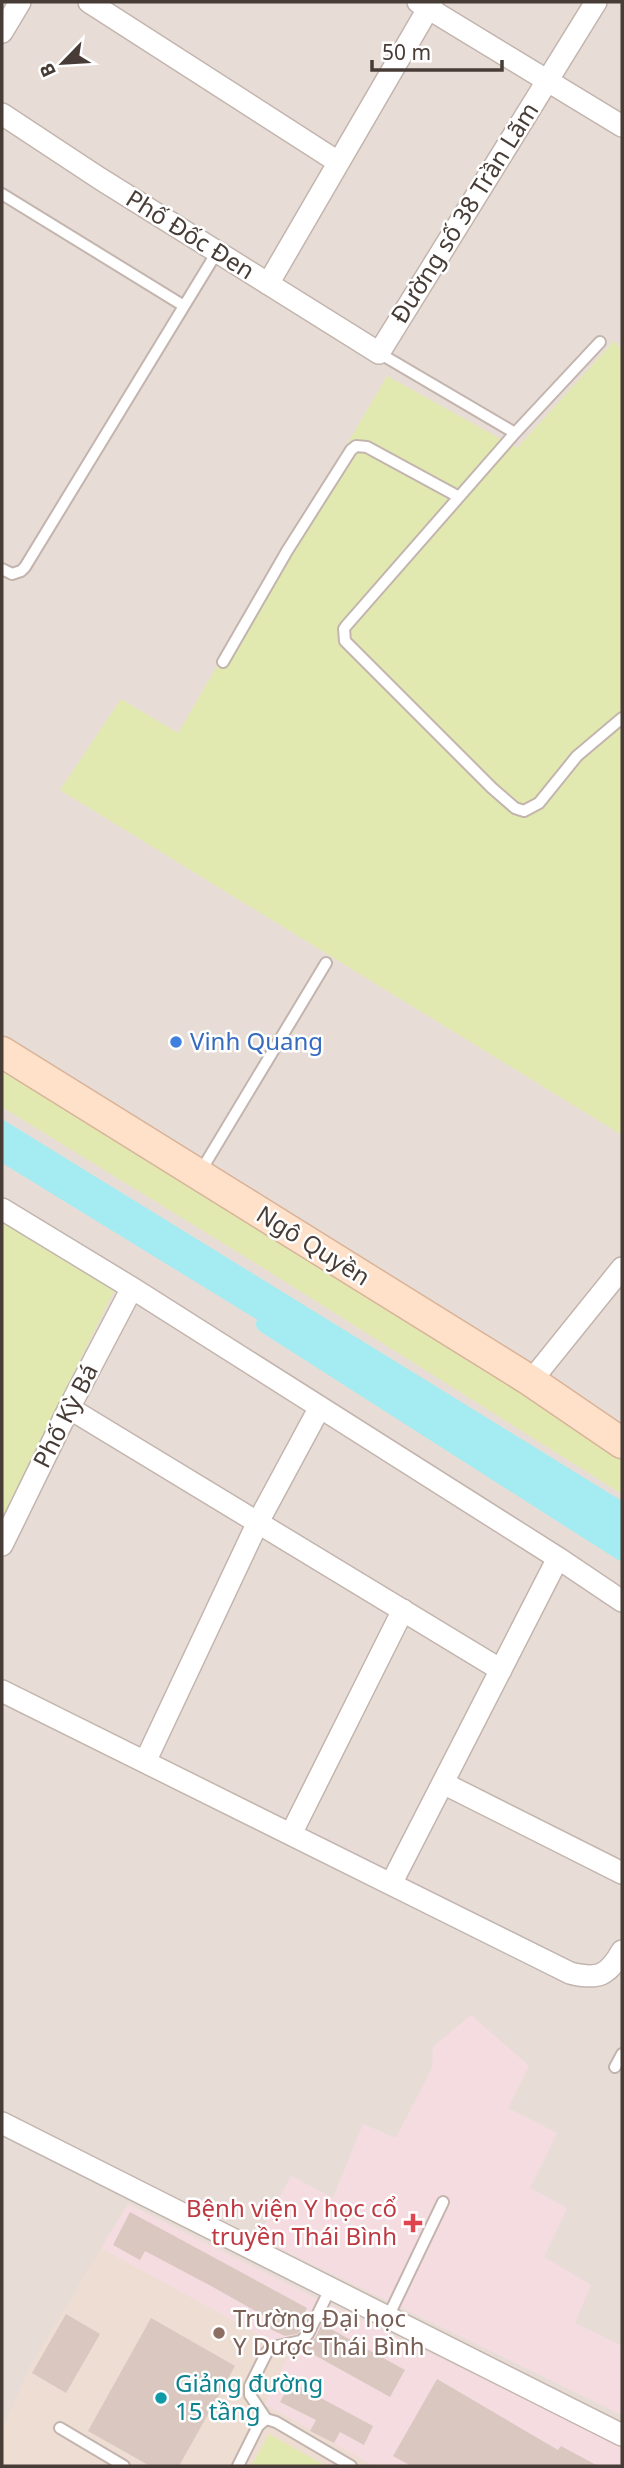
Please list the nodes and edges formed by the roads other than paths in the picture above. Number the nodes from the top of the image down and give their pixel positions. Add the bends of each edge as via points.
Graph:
1 (20, 2) edge
2 (89, 2) edge
3 (596, 2) edge
4 (426, 4) edge
5 (2, 32) edge
6 (548, 80) junction
7 (2, 114) edge
8 (622, 127) edge
9 (338, 162) junction
10 (2, 194) edge
11 (217, 252) junction
12 (268, 284) junction
13 (184, 306) junction
14 (600, 341) dead end
15 (379, 353) junction
16 (515, 433) junction
17 (459, 497) junction
18 (2, 569) edge
19 (223, 662) dead end
20 (622, 718) edge
21 (326, 963) dead end
22 (2, 1052) edge
23 (199, 1175) junction
24 (2, 1209) edge
25 (622, 1268) edge
26 (132, 1288) junction
27 (531, 1381) junction
28 (320, 1407) junction
29 (69, 1408) junction
30 (622, 1443) edge
31 (258, 1522) junction
32 (2, 1545) edge
33 (558, 1558) junction
34 (622, 1601) edge
35 (403, 1610) junction
36 (501, 1670) junction
37 (2, 1691) edge
38 (145, 1762) junction
39 (443, 1783) junction
40 (291, 1834) junction
41 (622, 1872) edge
42 (391, 1884) junction
43 (622, 1951) edge
44 (622, 2054) edge
45 (615, 2067) dead end
46 (2, 2123) edge
47 (443, 2202) dead end
48 (331, 2287) junction
49 (388, 2317) junction
50 (266, 2419) junction
51 (60, 2428) dead end
52 (622, 2435) edge
53 (124, 2466) edge
54 (238, 2466) edge
55 (351, 2466) edge

1 - 5 street
2 - 9 street
3 - 6 street, Đường số 38 Trần Lãm
4 - 6 street
4 - 9 street
6 - 8 street
6 - 15 street, Đường số 38 Trần Lãm
7 - 11 street, Phố Đốc Đen
9 - 12 street
10 - 13 lane
11 - 12 street, Phố Đốc Đen
11 - 13 lane
12 - 15 street, Phố Đốc Đen
13 - 18 lane via 25,567 12,574
14 - 16 lane
15 - 16 lane
16 - 17 lane
17 - 19 lane via 367,447 356,446 287,551
17 - 20 lane via 346,626 348,645 492,788 524,811 539,803 578,756
21 - 23 lane
22 - 23 street, Ngô Quyền
23 - 27 street, Ngô Quyền
24 - 26 street
25 - 27 street
26 - 28 street
26 - 29 street, Phố Kỳ Bá
27 - 30 street, Ngô Quyền
28 - 31 street
28 - 33 street
29 - 31 street
29 - 32 street, Phố Kỳ Bá
31 - 35 street
31 - 38 street
33 - 34 street
33 - 36 street
35 - 36 street
35 - 40 street
36 - 39 street
37 - 38 street
38 - 40 street
39 - 41 street
39 - 42 street
40 - 42 street
42 - 43 street via 570,1973 599,1976
44 - 45 lane
46 - 48 street
47 - 49 lane
48 - 49 street
48 - 50 lane via 308,2334 301,2341 267,2352 250,2386 250,2395
49 - 52 street
50 - 54 lane
50 - 55 lane
51 - 53 lane

